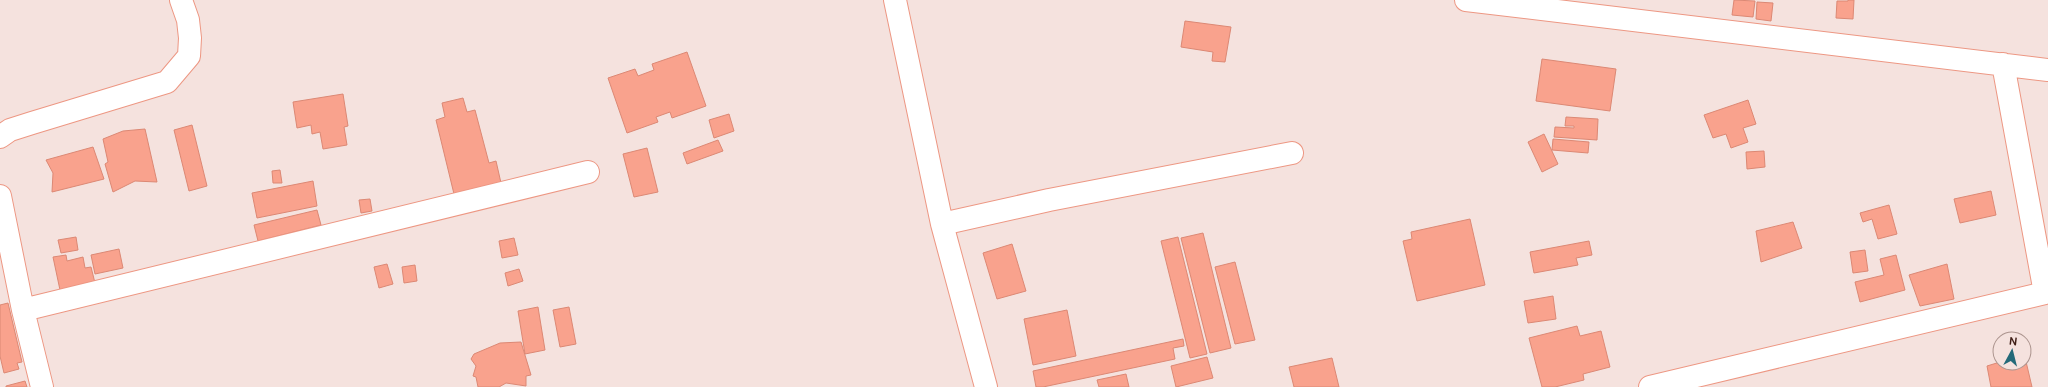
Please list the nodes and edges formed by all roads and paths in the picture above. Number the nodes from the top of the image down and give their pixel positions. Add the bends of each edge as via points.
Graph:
1 (181, 0) edge
2 (895, 0) edge
3 (1466, 0) edge
4 (2003, 64) junction
5 (2048, 70) edge
6 (0, 137) edge
7 (1292, 153) dead end
8 (588, 172) dead end
9 (0, 196) edge
10 (942, 224) junction
11 (2047, 298) edge
12 (23, 310) junction
13 (42, 387) edge
14 (986, 387) edge
15 (1650, 387) edge

1 - 6 street via 188,20 189,56 168,82 10,130
2 - 10 street
3 - 4 street
4 - 5 street
4 - 11 street
7 - 10 street via 1049,200
8 - 12 street
9 - 12 street
10 - 14 street
11 - 15 street
12 - 13 street

